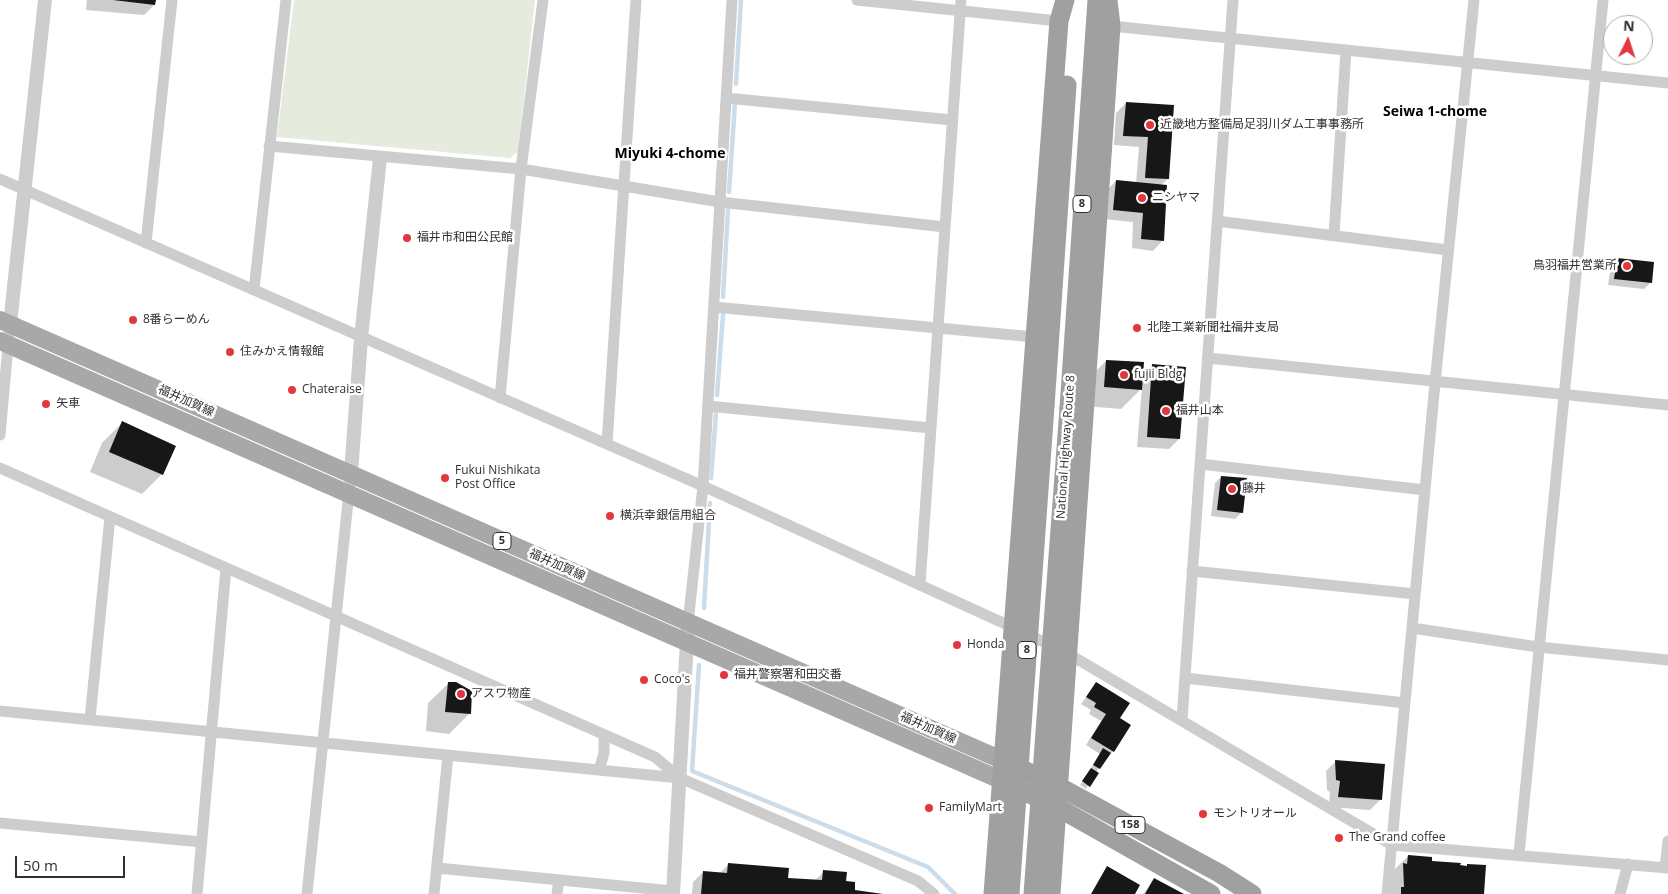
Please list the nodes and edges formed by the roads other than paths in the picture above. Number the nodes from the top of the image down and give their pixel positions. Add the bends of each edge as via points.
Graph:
1 (45, 0) edge
2 (172, 0) edge
3 (286, 0) edge
4 (543, 0) edge
5 (636, 0) edge
6 (732, 0) edge
7 (858, 0) edge
8 (1065, 0) edge
9 (1073, 0) edge
10 (1097, 0) edge
11 (1108, 0) edge
12 (1233, 0) edge
13 (1474, 0) edge
14 (1603, 0) edge
15 (961, 5) edge
16 (1059, 21) junction
17 (1111, 26) junction
18 (1230, 38) junction
19 (1346, 50) junction
20 (1468, 62) junction
21 (1595, 76) junction
22 (1668, 83) edge
23 (726, 98) junction
24 (952, 120) junction
25 (269, 146) junction
26 (380, 158) junction
27 (521, 169) junction
28 (0, 179) edge
29 (625, 186) junction
30 (25, 189) junction
31 (720, 202) junction
32 (1217, 220) junction
33 (945, 227) junction
34 (1334, 235) junction
35 (146, 243) junction
36 (1448, 250) junction
37 (254, 290) junction
38 (714, 307) junction
39 (5, 322) edge
40 (938, 328) junction
41 (361, 338) junction
42 (1034, 338) junction
43 (4, 343) edge
44 (1208, 358) junction
45 (1435, 382) junction
46 (1564, 396) junction
47 (500, 398) junction
48 (1668, 405) edge
49 (708, 406) junction
50 (931, 428) junction
51 (0, 435) edge
52 (607, 444) junction
53 (1200, 464) junction
54 (0, 468) edge
55 (351, 473) junction
56 (703, 486) junction
57 (1425, 490) junction
58 (349, 494) junction
59 (110, 517) junction
60 (226, 568) junction
61 (1192, 572) junction
62 (920, 584) junction
63 (1415, 594) junction
64 (336, 615) junction
65 (688, 623) junction
66 (1012, 626) junction
67 (1412, 628) junction
68 (687, 641) junction
69 (1538, 647) junction
70 (1067, 653) junction
71 (1668, 660) edge
72 (1185, 678) junction
73 (1405, 703) junction
74 (0, 710) edge
75 (90, 719) junction
76 (1182, 720) junction
77 (211, 732) junction
78 (604, 734) junction
79 (323, 743) junction
80 (448, 755) junction
81 (1004, 761) junction
82 (599, 770) junction
83 (680, 778) junction
84 (1003, 782) junction
85 (1058, 786) junction
86 (1057, 808) junction
87 (0, 823) edge
88 (1668, 841) edge
89 (202, 842) junction
90 (1392, 845) junction
91 (1519, 854) junction
92 (1628, 864) junction
93 (437, 868) junction
94 (1667, 868) edge
95 (559, 880) junction
96 (918, 881) junction
97 (673, 892) edge
98 (197, 894) edge
99 (307, 894) edge
100 (434, 894) edge
101 (557, 894) edge
102 (917, 894) edge
103 (934, 894) edge
104 (993, 894) edge
105 (1010, 894) edge
106 (1033, 894) edge
107 (1051, 894) edge
108 (1211, 894) edge
109 (1252, 894) edge
110 (1387, 894) edge
111 (1620, 894) edge

1 - 30 street
2 - 35 street
3 - 25 street
4 - 27 street
5 - 29 street
6 - 23 street
7 - 15 street
8 - 16 highway
9 - 105 highway, National Highway Route 8 / 8, bridge
10 - 106 highway, National Highway Route 8 / 8, bridge
11 - 17 highway
12 - 18 street
13 - 20 street
14 - 21 street
15 - 16 street
15 - 24 street
16 - 42 highway
17 - 18 street
17 - 70 highway
18 - 19 street
18 - 32 street
19 - 20 street
19 - 34 street
20 - 21 street
20 - 36 street
21 - 22 street
21 - 46 street
23 - 24 street
23 - 31 street
24 - 33 street
25 - 26 street
25 - 37 street
26 - 27 street
26 - 41 street
27 - 29 street
27 - 47 street
28 - 30 street
29 - 31 street
29 - 52 street
30 - 35 street
30 - 39 street
31 - 33 street
31 - 38 street
32 - 34 street
32 - 44 street
33 - 40 street
34 - 36 street
35 - 37 street
36 - 45 street
37 - 41 street
38 - 40 street
38 - 49 street
39 - 43 street
39 - 55 main road, 福井加賀線 / 5
40 - 42 street
40 - 50 street
41 - 47 street
41 - 55 street
42 - 66 highway
43 - 51 street
43 - 58 main road, 福井加賀線 / 5
44 - 45 street
44 - 53 street
45 - 46 street
45 - 57 street
46 - 48 street
46 - 69 street
47 - 52 street
49 - 50 street
49 - 56 street
50 - 62 street
52 - 56 street
53 - 57 street
53 - 61 street
54 - 59 street
55 - 58 street
55 - 65 main road, 福井加賀線 / 5
56 - 62 street
56 - 65 street
57 - 63 street
58 - 64 street
58 - 68 main road, 福井加賀線 / 5
59 - 60 street
59 - 75 street
60 - 64 street
60 - 77 street
61 - 63 street
61 - 72 street
62 - 66 street
63 - 67 street
64 - 78 street
64 - 79 street
65 - 68 street
65 - 81 main road, 福井加賀線 / 5
66 - 70 street
66 - 81 highway
67 - 69 street
67 - 73 street
68 - 83 street
68 - 84 main road, 福井加賀線 / 5
69 - 71 street
69 - 91 street
70 - 76 street
70 - 85 highway
72 - 73 street
72 - 76 street
73 - 90 street
74 - 75 street
75 - 77 street
76 - 90 street
77 - 79 street
77 - 89 street
78 - 82 street via 604,753
78 - 83 street via 655,757
79 - 80 street
79 - 99 street
80 - 82 street
80 - 93 street
81 - 84 highway
81 - 85 highway, 158
82 - 83 street
83 - 96 street
83 - 97 street
84 - 86 highway, 158
84 - 104 highway
85 - 86 highway
85 - 109 highway, 158
86 - 107 highway
86 - 108 highway, 158
87 - 89 street
88 - 94 street
89 - 98 street
90 - 91 street
90 - 110 street
91 - 92 street
92 - 94 street
92 - 111 street
93 - 95 street
93 - 100 street
95 - 97 street
95 - 101 street
96 - 102 street
96 - 103 street

